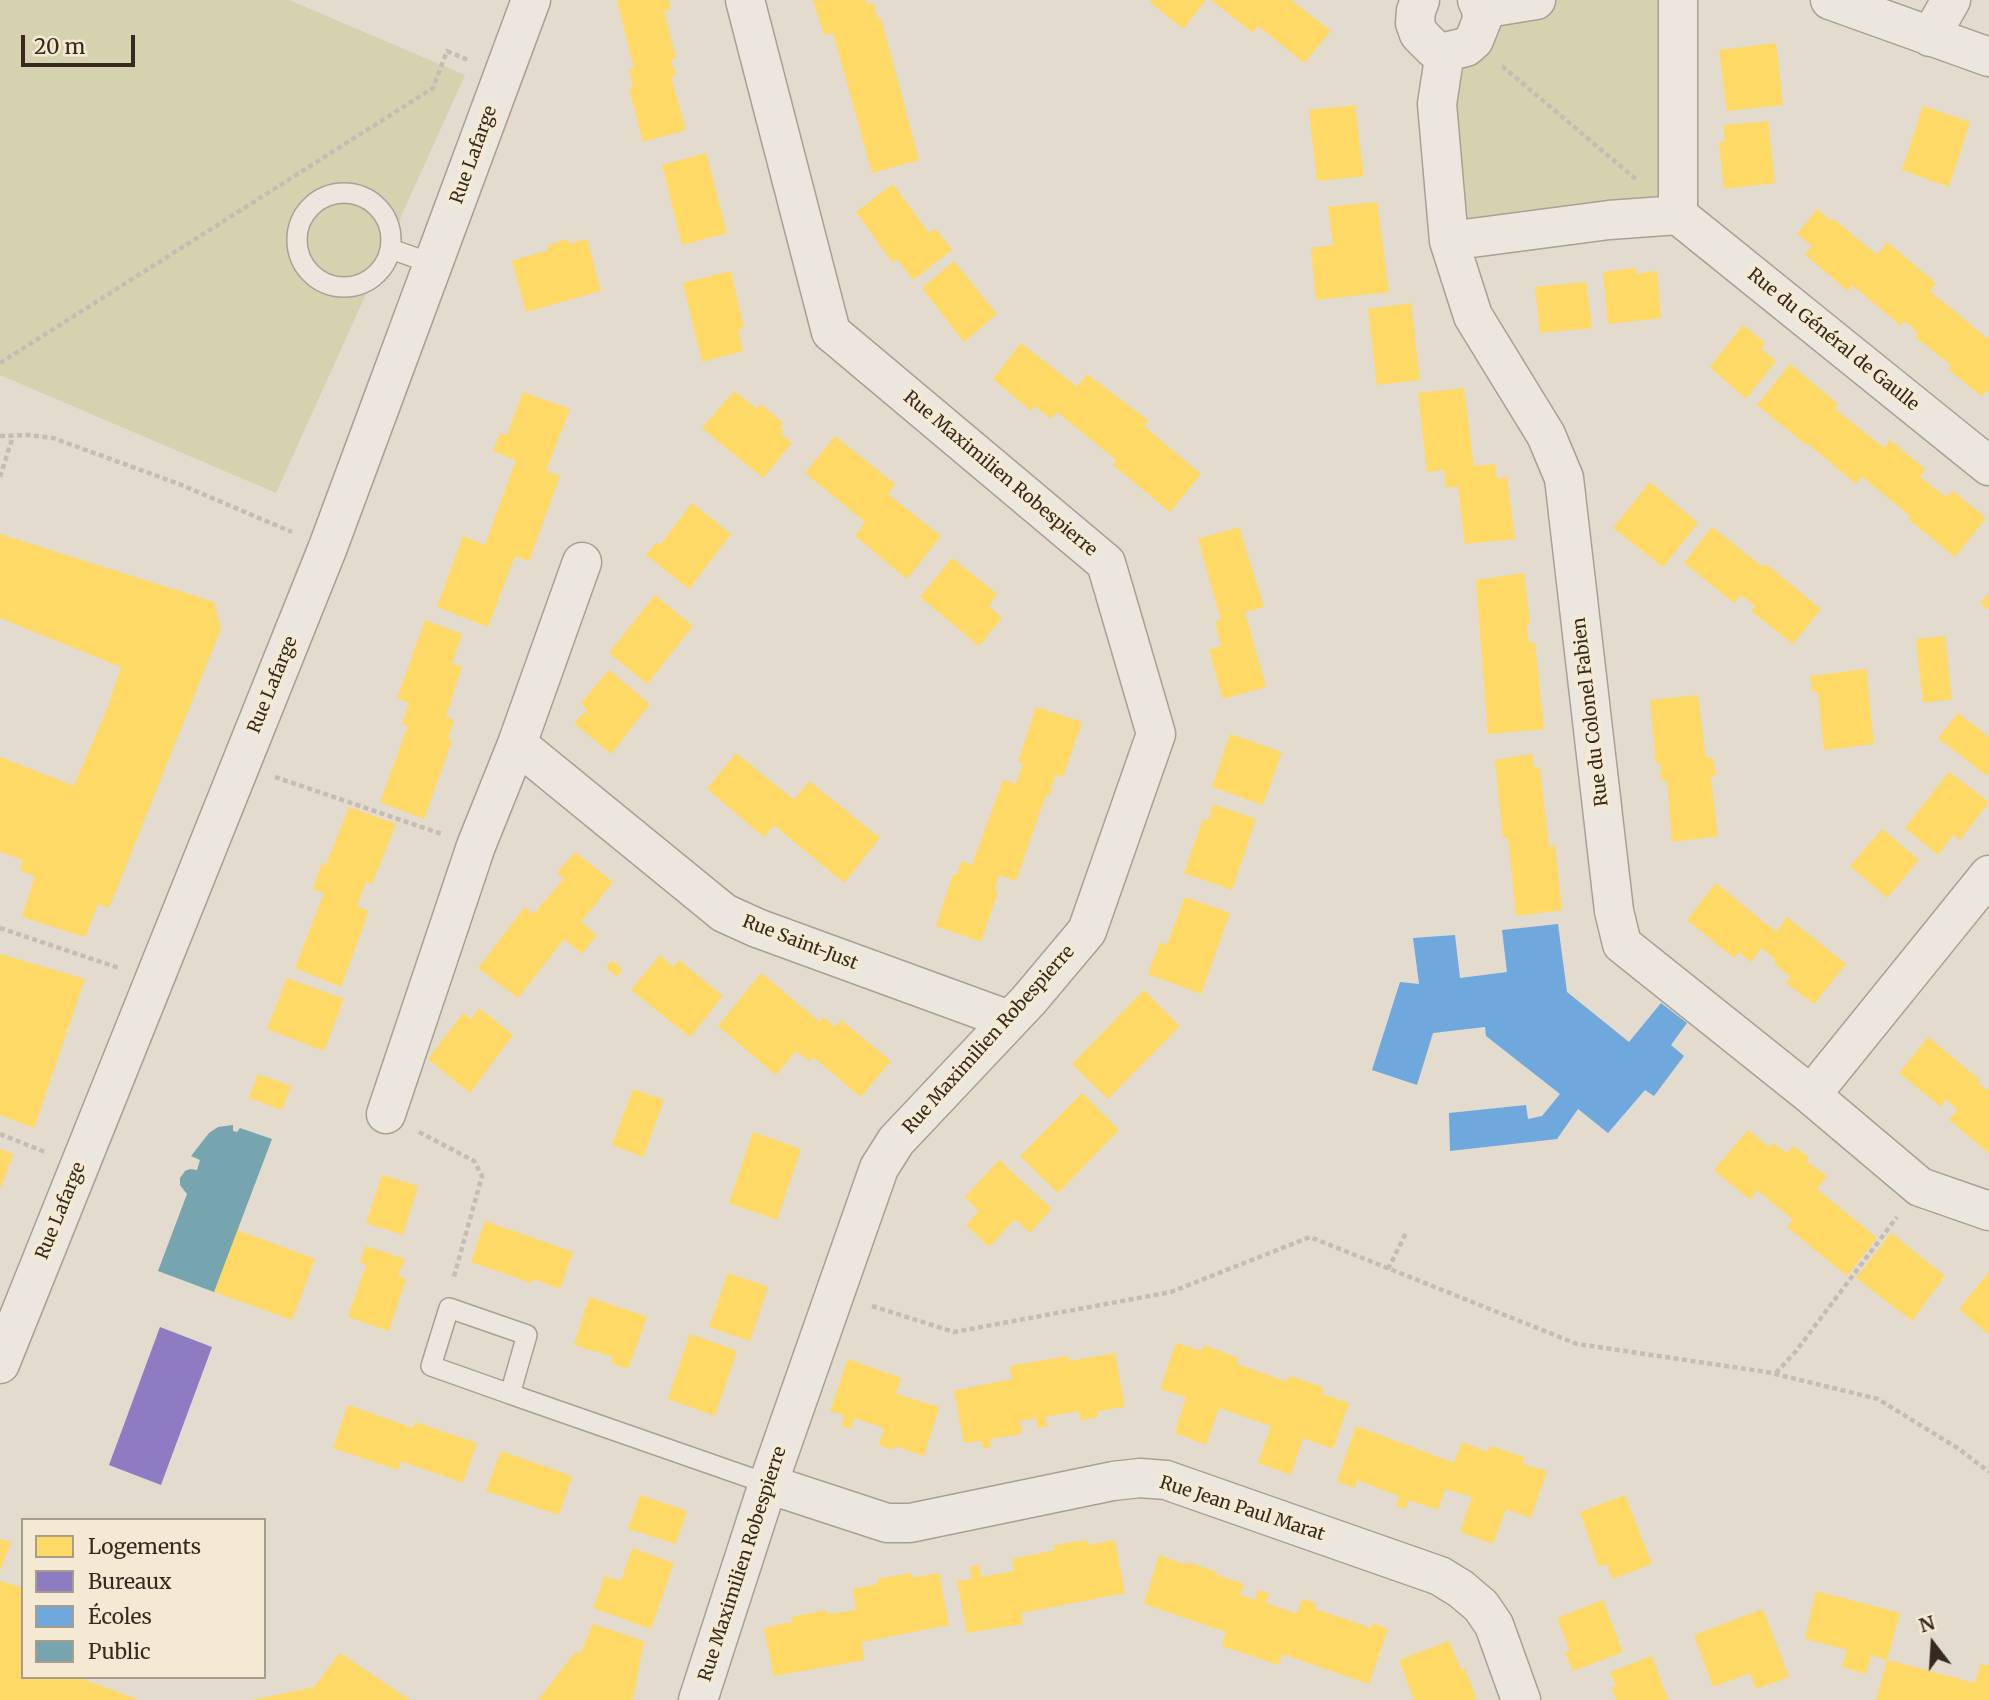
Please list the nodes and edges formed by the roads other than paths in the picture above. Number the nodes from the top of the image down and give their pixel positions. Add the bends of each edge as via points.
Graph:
1 (531, 0) edge
2 (745, 0) edge
3 (1420, 0) edge
4 (1536, 0) edge
5 (1678, 0) edge
6 (1830, 0) edge
7 (1951, 0) edge
8 (1479, 5) edge
9 (1930, 37) junction
10 (1445, 51) junction
11 (1989, 57) edge
12 (1678, 215) junction
13 (1449, 241) junction
14 (391, 249) junction
15 (433, 264) junction
16 (1989, 466) edge
17 (582, 562) dead end
18 (517, 744) junction
19 (1989, 876) edge
20 (1009, 1020) junction
21 (1811, 1095) junction
22 (386, 1114) road end
23 (1989, 1211) edge
24 (0, 1364) edge
25 (510, 1394) junction
26 (768, 1484) junction
27 (698, 1700) edge
28 (1521, 1700) edge

1 - 15 street, Rue Lafarge
2 - 20 street, Rue Maximilien Robespierre via 831,332 1106,563 1156,734 1087,931
3 - 10 street via 1415,23 1419,34 1434,49
4 - 8 street
5 - 12 street
6 - 9 street
7 - 9 street
8 - 10 street via 1482,20 1474,40 1466,47
9 - 11 street
10 - 13 street, Rue du Colonel Fabien via 1437,104
12 - 13 street
12 - 16 street, Rue du Général de Gaulle
13 - 21 street, Rue du Colonel Fabien via 1473,316 1546,435 1564,478 1614,911 1622,944
14 - 14 lane via 387,219 379,207 353,192 323,197 301,218 296,233 303,265 328,285 360,285 374,277
14 - 15 lane
15 - 24 street, Rue Lafarge via 328,547
17 - 18 street
18 - 20 street, Rue Saint-Just via 723,913
18 - 22 street via 476,846
19 - 21 street
20 - 26 street, Rue Maximilien Robespierre via 887,1153 879,1168
21 - 23 street, Rue du Colonel Fabien via 1920,1187
25 - 25 lane via 431,1366 449,1308 527,1335
25 - 26 lane
26 - 27 street, Rue Maximilien Robespierre
26 - 28 street, Rue Jean Paul Marat via 887,1522 910,1523 1113,1481 1166,1480 1440,1576 1461,1589 1494,1625

